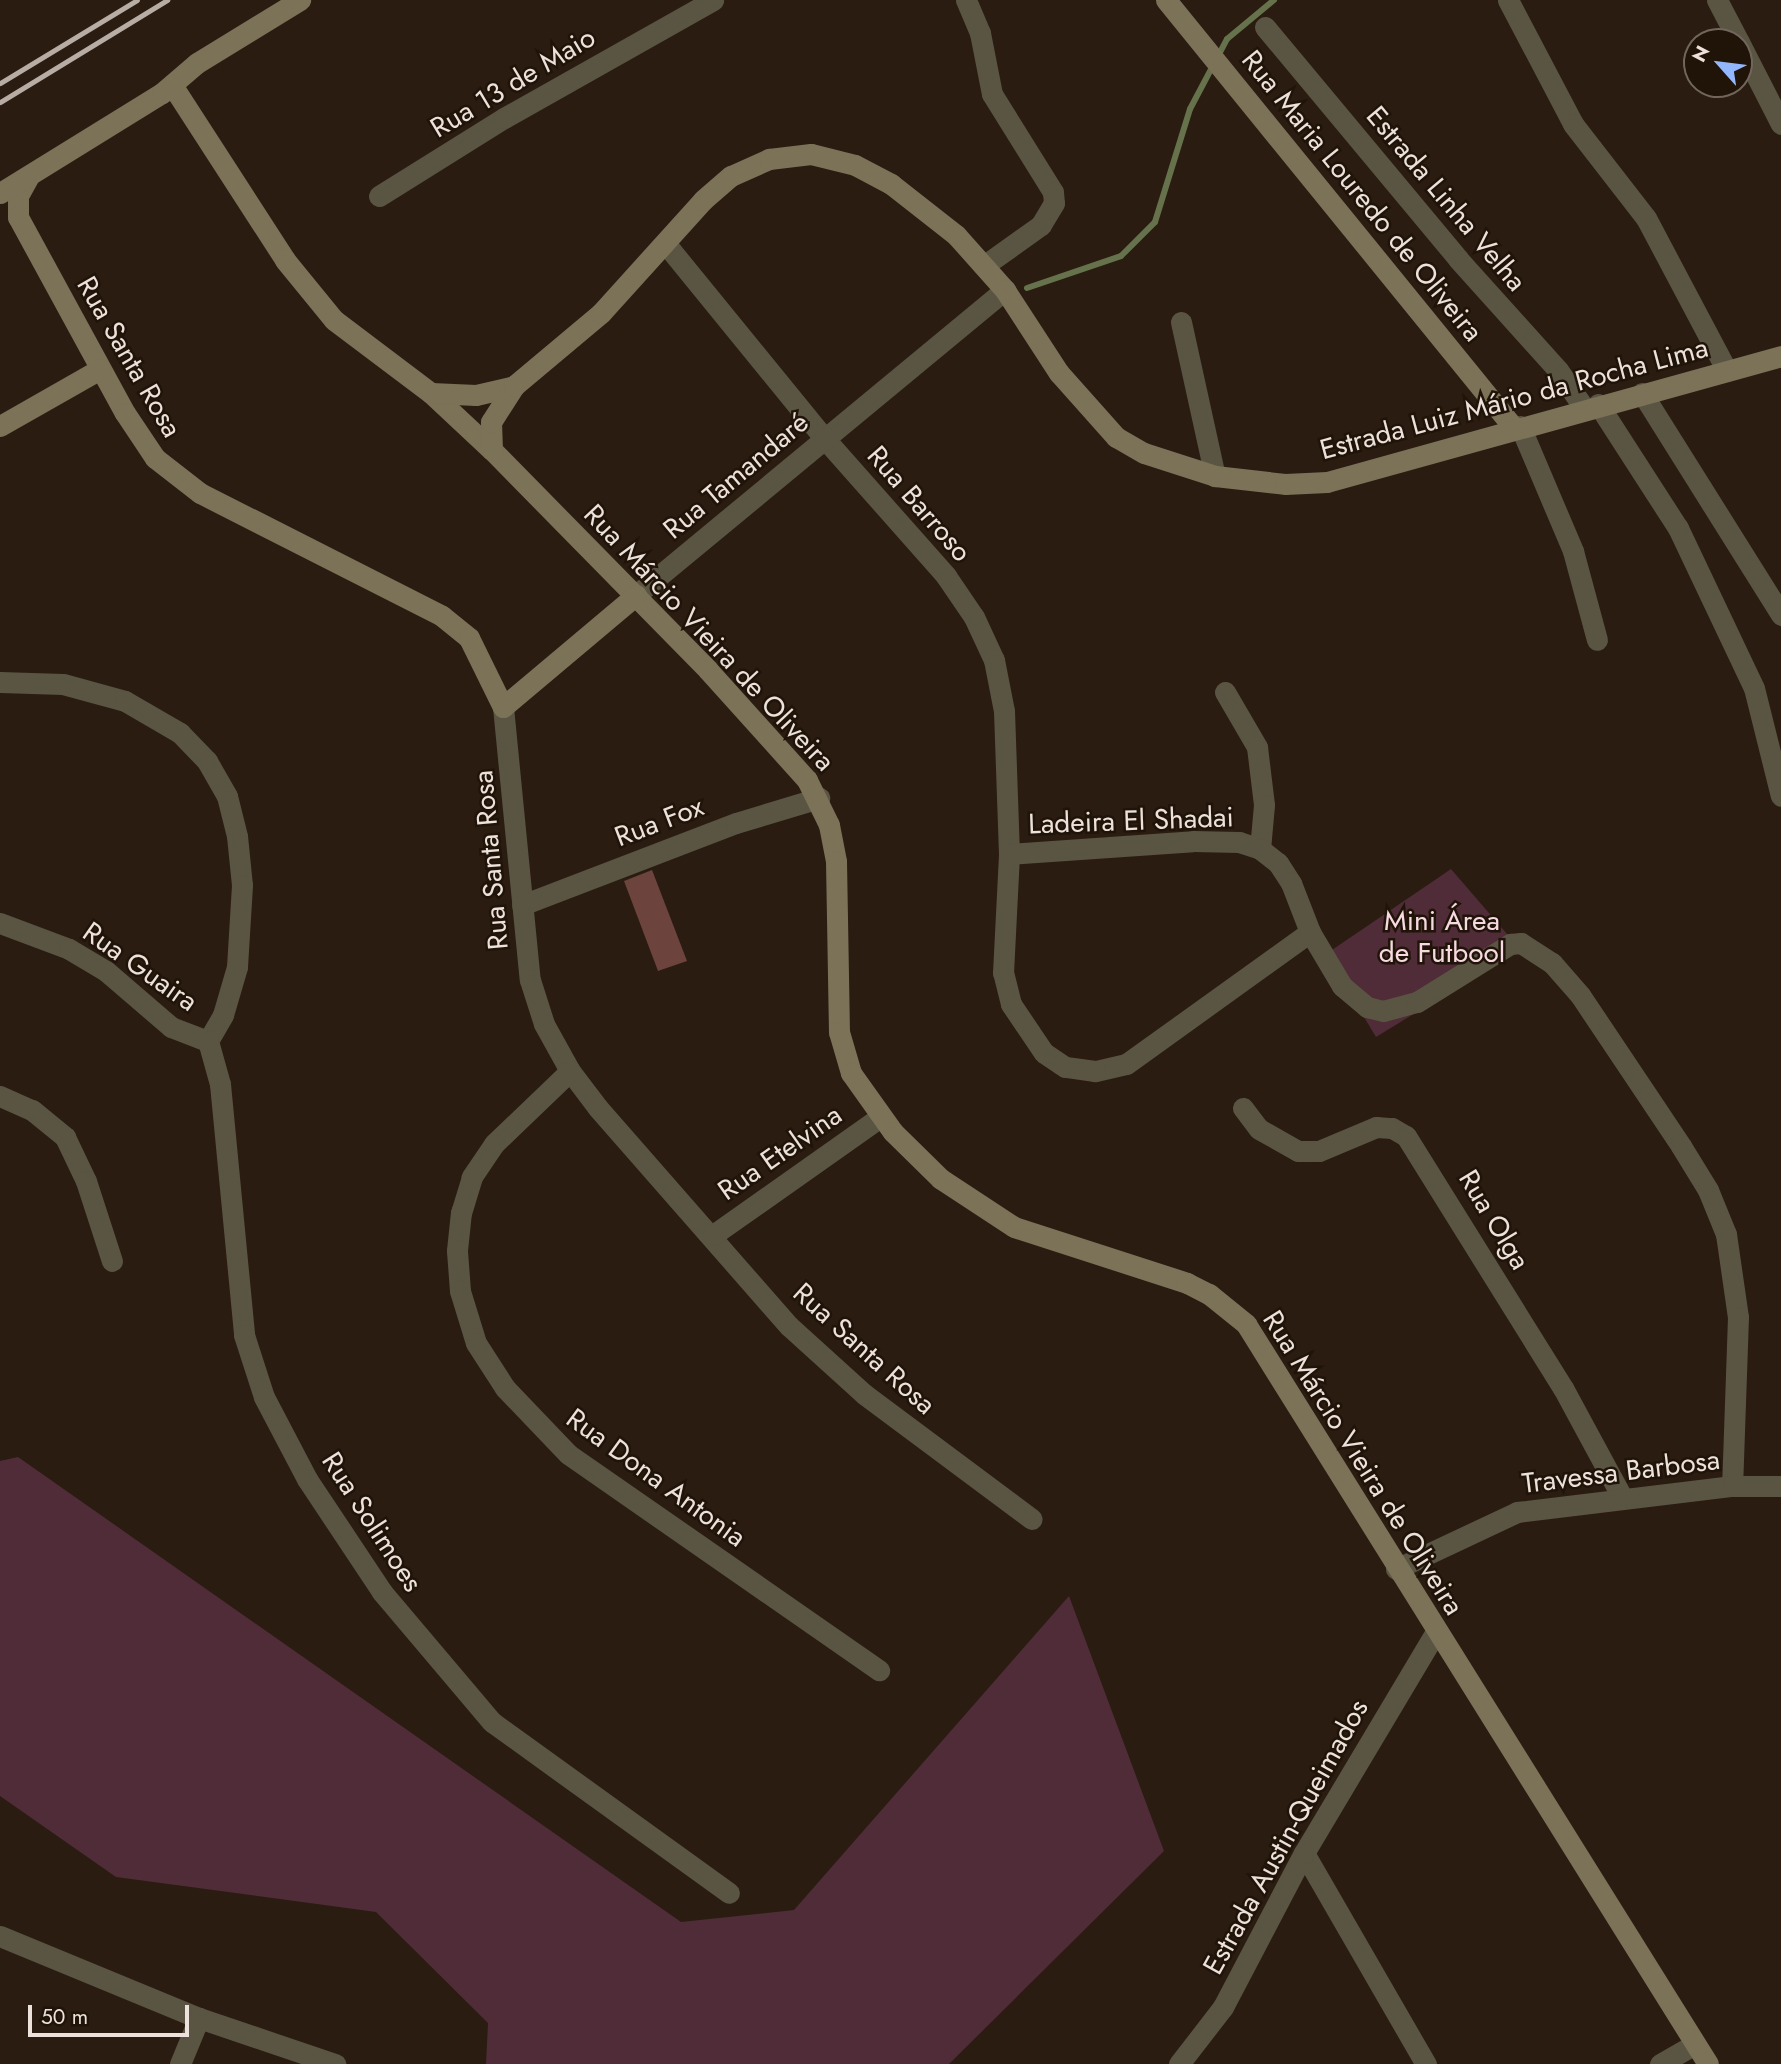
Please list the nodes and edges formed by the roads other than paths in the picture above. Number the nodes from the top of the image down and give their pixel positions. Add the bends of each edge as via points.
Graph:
1 (300, 0) edge
2 (713, 0) edge
3 (966, 0) edge
4 (1166, 0) edge
5 (1508, 0) edge
6 (1717, 0) edge
7 (1265, 27) dead end
8 (1732, 28) edge
9 (1753, 69) edge
10 (172, 85) junction
11 (1781, 124) edge
12 (29, 176) junction
13 (0, 192) edge
14 (379, 196) dead end
15 (9, 213) edge
16 (665, 243) junction
17 (985, 265) junction
18 (1005, 290) junction
19 (1181, 322) dead end
20 (1781, 356) edge
21 (100, 369) junction
22 (1727, 371) junction
23 (514, 386) junction
24 (431, 393) junction
25 (1642, 393) junction
26 (1591, 406) junction
27 (0, 426) edge
28 (1517, 427) junction
29 (825, 439) junction
30 (492, 450) junction
31 (1215, 476) junction
32 (636, 595) junction
33 (1781, 615) edge
34 (1597, 640) dead end
35 (0, 682) edge
36 (1225, 692) dead end
37 (503, 707) junction
38 (1781, 796) edge
39 (819, 798) junction
40 (1260, 849) junction
41 (1009, 854) junction
42 (522, 905) junction
43 (0, 923) edge
44 (1310, 932) junction
45 (208, 1041) junction
46 (570, 1071) junction
47 (0, 1096) edge
48 (1243, 1108) dead end
49 (880, 1117) junction
50 (713, 1235) junction
51 (112, 1261) dead end
52 (1732, 1486) junction
53 (1781, 1486) edge
54 (1622, 1497) junction
55 (1032, 1519) dead end
56 (1396, 1569) junction
57 (1435, 1633) junction
58 (879, 1670) dead end
59 (1304, 1853) junction
60 (729, 1893) dead end
61 (0, 1936) edge
62 (199, 2018) junction
63 (1695, 2044) junction
64 (180, 2064) edge
65 (335, 2064) edge
66 (1179, 2064) edge
67 (1426, 2064) edge
68 (1660, 2064) edge
69 (1708, 2064) edge

1 - 10 main road via 197,63
2 - 14 street, Rua 13 de Maio via 504,118
3 - 17 street via 980,33 992,94 1053,192 1054,203 1041,225
4 - 28 main road, Rua Maria Louredo de Oliveira
5 - 22 street via 1573,124 1658,239
6 - 8 street
7 - 26 street, Estrada Linha Velha via 1458,259
9 - 11 street
10 - 12 main road
10 - 24 main road, Rua Márcio Vieira de Oliveira via 305,288 358,341
12 - 13 main road
12 - 15 main road, Rua Santa Rosa
15 - 21 main road, Rua Santa Rosa
16 - 17 main road, Estrada Luiz Mário da Rocha Lima via 731,176 769,159 811,153 855,165 891,184 932,213
16 - 23 main road, Estrada Luiz Mário da Rocha Lima via 601,313
16 - 29 street, Rua Barroso
17 - 18 main road, Estrada Luiz Mário da Rocha Lima
18 - 29 street, Rua Tamandaré
18 - 31 main road, Estrada Luiz Mário da Rocha Lima via 1059,373 1116,437 1144,453
19 - 31 street
20 - 22 main road, Estrada Luiz Mário da Rocha Lima
21 - 27 main road
21 - 37 main road, Rua Santa Rosa via 145,444 167,471 212,499 442,616 469,638
22 - 25 main road, Estrada Luiz Mário da Rocha Lima
23 - 24 main road, Estrada Luiz Mário da Rocha Lima via 476,395
23 - 30 main road, Estrada Luiz Mário da Rocha Lima via 491,422
24 - 30 main road, Rua Márcio Vieira de Oliveira
25 - 26 main road, Estrada Luiz Mário da Rocha Lima
25 - 33 street
26 - 28 main road, Estrada Luiz Mário da Rocha Lima
26 - 38 street, Estrada Linha Velha via 1678,528 1754,688
28 - 31 main road, Estrada Luiz Mário da Rocha Lima via 1327,482 1255,482
28 - 34 street via 1573,551
29 - 32 street, Rua Tamandaré
29 - 41 street, Rua Barroso via 946,576 974,617 994,660 1004,710
30 - 32 main road, Rua Márcio Vieira de Oliveira
32 - 37 main road, Rua Tamandaré
32 - 39 main road, Rua Márcio Vieira de Oliveira via 791,759
35 - 45 street via 63,684 125,701 172,727 207,761 230,809 242,885 237,967 223,1015
36 - 40 street via 1257,747 1264,805
37 - 42 street, Rua Santa Rosa
39 - 42 street, Rua Fox via 736,823
39 - 49 main road, Rua Márcio Vieira de Oliveira via 836,861 839,1032 851,1073
40 - 41 street, Ladeira El Shadai via 1239,842 1193,841
40 - 44 street, Ladeira El Shadai via 1278,863 1292,883
41 - 44 street, Ladeira El Shadai via 1003,973 1011,1004 1044,1053 1065,1068 1095,1072 1126,1064
42 - 46 street, Rua Santa Rosa via 534,998
43 - 45 street, Rua Guaira via 69,949 106,971 171,1027
44 - 52 street via 1353,998 1383,1011 1417,1002 1500,948 1521,943 1552,963 1580,995 1708,1190 1726,1234 1738,1317
45 - 60 street, Rua Solimoes via 220,1084 244,1335 264,1397 307,1479 382,1592 492,1722
46 - 50 street, Rua Santa Rosa
46 - 58 street, Rua Dona Antonia via 494,1144 472,1177 461,1212 457,1251 460,1291 476,1343 505,1388 568,1454
47 - 51 street via 32,1110 65,1137 86,1181
48 - 54 street, Rua Olga via 1259,1129 1298,1151 1319,1151 1376,1128 1392,1128 1406,1136 1556,1376
49 - 50 street, Rua Etelvina
49 - 56 main road, Rua Márcio Vieira de Oliveira via 942,1179 1014,1227 1187,1283 1230,1308 1246,1324
50 - 55 street, Rua Santa Rosa via 789,1326 864,1394
52 - 53 street, Travessa Barbosa
52 - 54 street, Travessa Barbosa
54 - 56 street, Travessa Barbosa via 1517,1512
56 - 57 main road, Rua Márcio Vieira de Oliveira
57 - 59 street, Estrada Austin-Queimados
57 - 63 main road, Rua Márcio Vieira de Oliveira
59 - 66 street, Estrada Austin-Queimados via 1223,2007
59 - 67 street
61 - 62 street
62 - 64 street
62 - 65 street
63 - 68 street
63 - 69 main road, Rua Márcio Vieira de Oliveira

